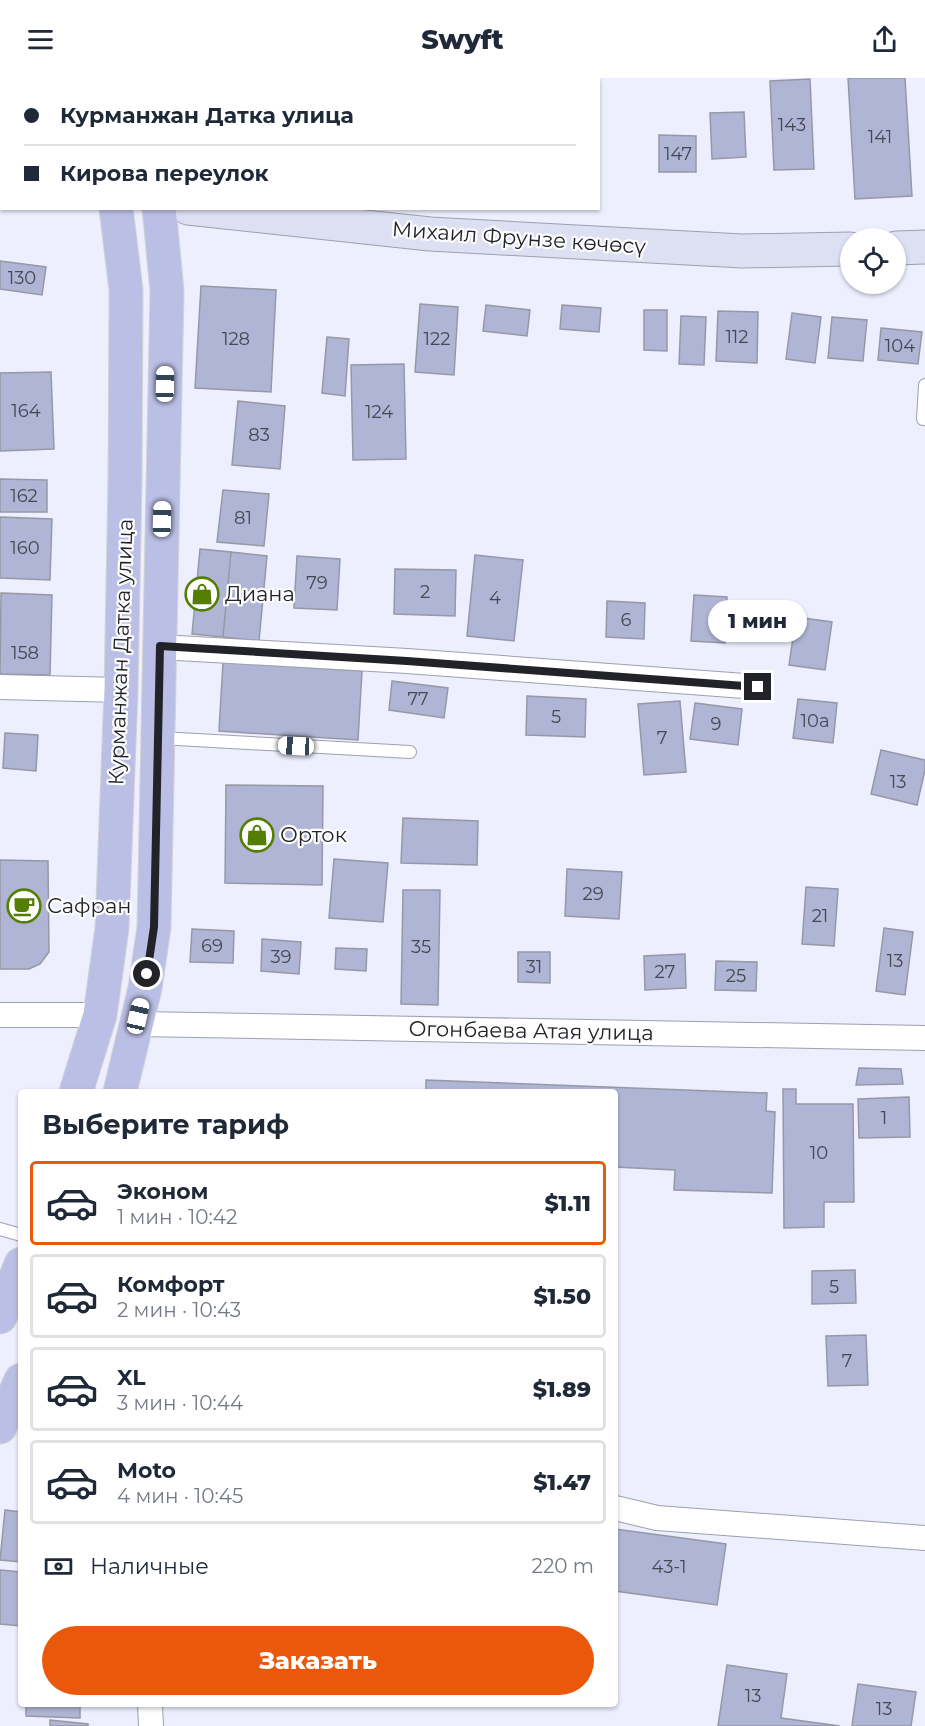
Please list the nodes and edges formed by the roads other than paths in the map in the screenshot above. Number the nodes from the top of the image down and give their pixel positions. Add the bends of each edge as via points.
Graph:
1 (116, 210) edge
2 (159, 210) edge
3 (207, 210) edge
4 (906, 248) edge
5 (925, 248) edge
6 (840, 249) edge
7 (925, 385) edge
8 (922, 419) dead end
9 (160, 646) junction
10 (0, 687) edge
11 (758, 687) dead end
12 (121, 690) junction
13 (158, 738) junction
14 (410, 752) dead end
15 (0, 1015) edge
16 (100, 1015) junction
17 (136, 1024) junction
18 (925, 1038) edge
19 (77, 1089) edge
20 (121, 1089) edge
21 (0, 1229) edge
22 (18, 1234) edge
23 (18, 1272) edge
24 (0, 1317) edge
25 (18, 1387) edge
26 (0, 1427) edge
27 (618, 1509) edge
28 (925, 1538) edge
29 (150, 1707) edge
30 (151, 1726) edge

1 - 12 main road, Курманжан Датка улица via 126,290
2 - 9 main road, Курманжан Датка улица via 167,291
3 - 6 main road, Михаил Фрунзе көчөсү via 430,234 742,251
4 - 5 main road
7 - 8 lane
9 - 11 street
9 - 13 main road, Курманжан Датка улица
10 - 12 street
12 - 16 main road, Курманжан Датка улица via 112,928
13 - 14 lane
13 - 17 main road, Курманжан Датка улица via 154,927
15 - 16 street
16 - 19 main road, Курманжан Датка улица
17 - 18 street, Огонбаева Атая улица
17 - 20 main road, Курманжан Датка улица
21 - 22 lane
23 - 24 main road
25 - 26 main road
27 - 28 street via 657,1518
29 - 30 street

